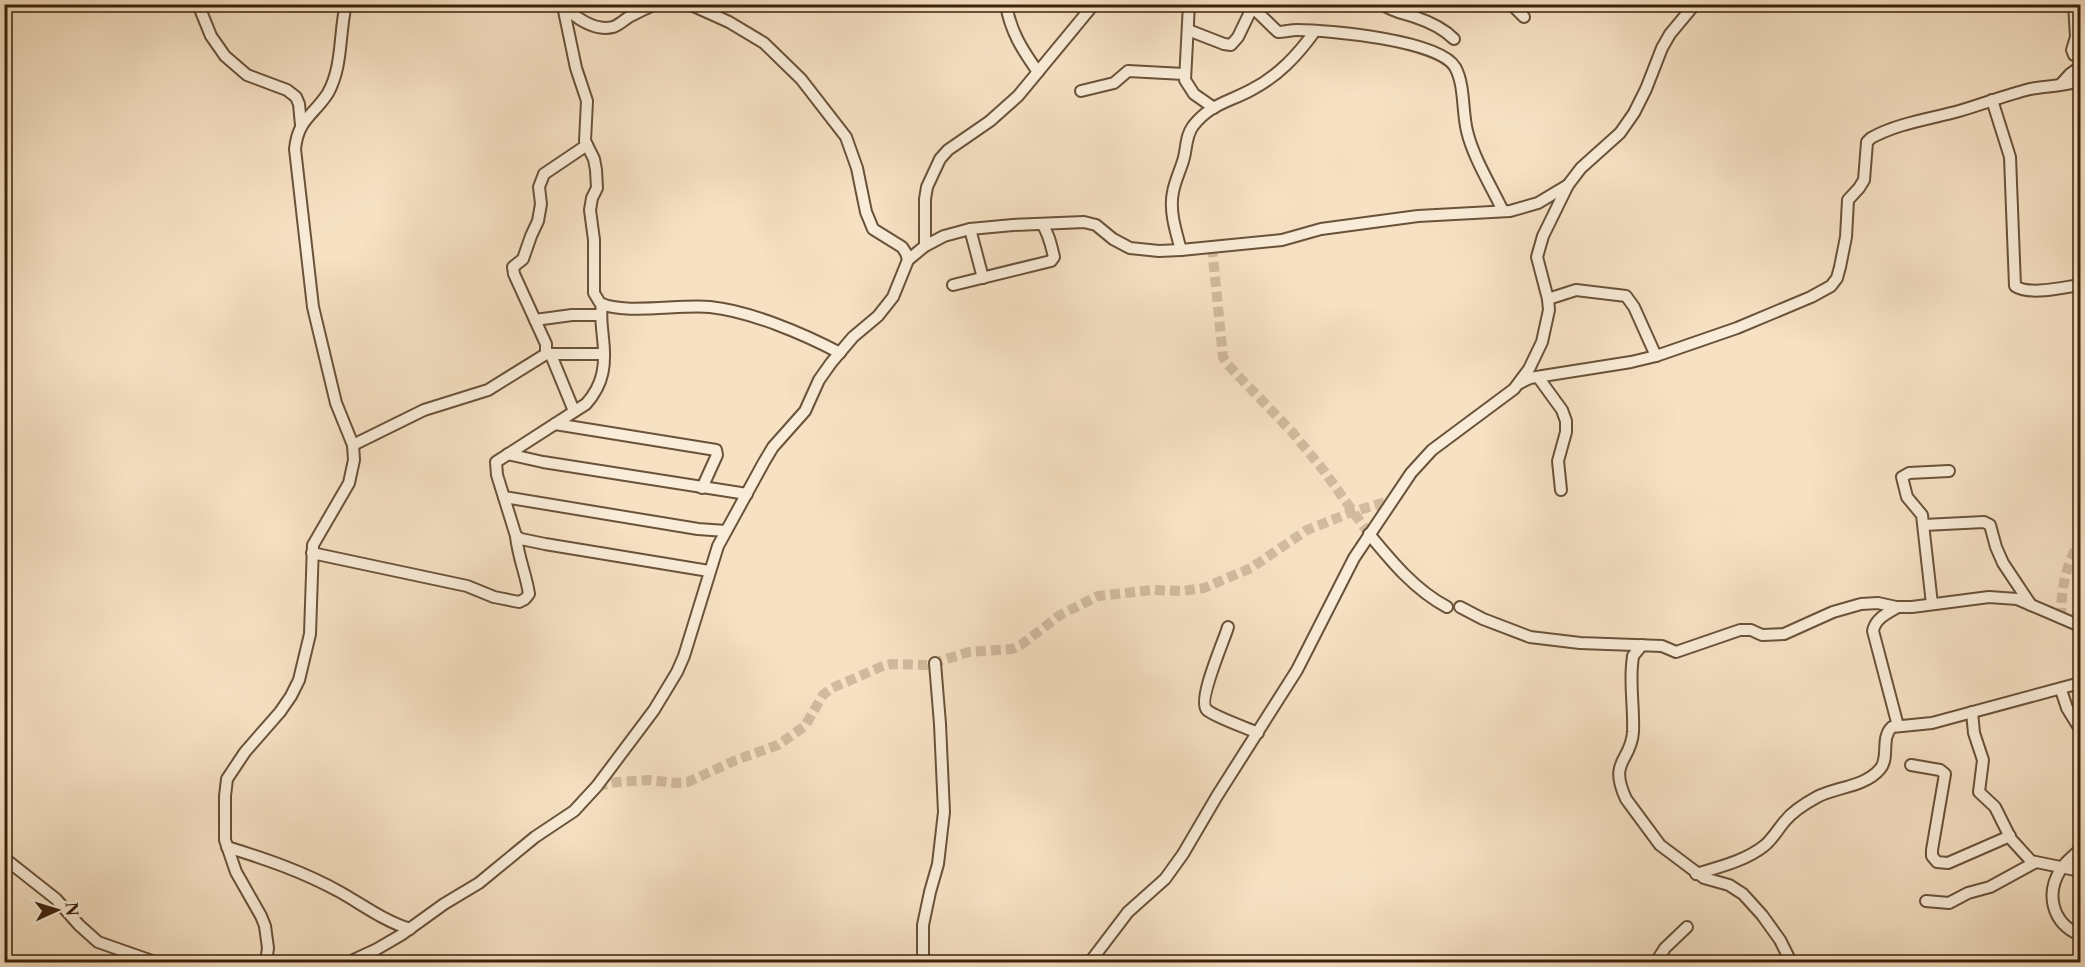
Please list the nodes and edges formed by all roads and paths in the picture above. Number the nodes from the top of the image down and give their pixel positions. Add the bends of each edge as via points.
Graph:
1 (198, 4) edge
2 (346, 4) edge
3 (656, 4) edge
4 (689, 4) edge
5 (1006, 4) edge
6 (1094, 4) edge
7 (1189, 4) edge
8 (1382, 4) edge
9 (1511, 4) edge
10 (1695, 4) edge
11 (2074, 4) edge
12 (562, 5) edge
13 (1251, 6) edge
14 (1524, 17) dead end
15 (1188, 30) junction
16 (1314, 31) junction
17 (1454, 39) dead end
18 (2080, 56) edge
19 (2080, 67) edge
20 (1038, 72) junction
21 (1184, 74) junction
22 (2080, 81) edge
23 (2061, 84) junction
24 (1081, 91) dead end
25 (1992, 100) junction
26 (1214, 108) junction
27 (301, 125) junction
28 (587, 146) junction
29 (1568, 185) junction
30 (1503, 211) junction
31 (1042, 224) junction
32 (970, 229) junction
33 (925, 246) junction
34 (1181, 250) junction
35 (908, 260) junction
36 (983, 278) junction
37 (953, 285) dead end
38 (2080, 285) edge
39 (1548, 299) junction
40 (601, 310) junction
41 (535, 320) junction
42 (840, 353) junction
43 (604, 354) junction
44 (549, 355) junction
45 (1656, 356) junction
46 (1538, 377) junction
47 (1519, 383) junction
48 (574, 411) junction
49 (555, 424) junction
50 (353, 445) junction
51 (508, 454) junction
52 (1949, 471) dead end
53 (702, 488) junction
54 (1561, 490) dead end
55 (747, 494) junction
56 (504, 497) junction
57 (1924, 525) junction
58 (726, 531) junction
59 (1369, 534) junction
60 (516, 536) junction
61 (312, 553) junction
62 (709, 572) junction
63 (1932, 604) junction
64 (2032, 606) junction
65 (1447, 607) dead end
66 (1460, 607) dead end
67 (1898, 607) junction
68 (1228, 627) dead end
69 (2080, 627) edge
70 (1642, 645) junction
71 (935, 663) dead end
72 (2080, 683) edge
73 (2061, 690) junction
74 (1972, 712) junction
75 (1898, 726) junction
76 (2080, 729) edge
77 (1258, 733) junction
78 (1911, 765) dead end
79 (2010, 836) junction
80 (227, 847) junction
81 (2080, 849) edge
82 (4, 858) edge
83 (2034, 863) junction
84 (2061, 868) junction
85 (2080, 871) edge
86 (1696, 873) junction
87 (1926, 901) dead end
88 (1687, 927) dead end
89 (410, 929) junction
90 (2080, 935) edge
91 (1096, 960) edge
92 (155, 963) edge
93 (266, 963) edge
94 (349, 963) edge
95 (923, 963) edge
96 (1656, 963) edge
97 (1791, 963) edge

1 - 27 street via 211,36 225,56 248,75 296,97
2 - 27 street via 340,53 328,92
3 - 12 street via 603,28 573,15
4 - 35 street via 764,44 801,78 846,137 873,229 895,241
5 - 20 street via 1015,35
6 - 20 street
7 - 15 street
8 - 17 street via 1433,24
9 - 14 street
10 - 29 street via 1662,48 1628,122
11 - 18 street via 2076,37 2072,50
12 - 28 street via 587,101
13 - 15 street via 1231,45
13 - 16 street via 1278,32
15 - 21 street
16 - 26 street via 1290,63 1251,90
16 - 30 street via 1368,35 1416,45 1448,60 1456,71 1468,134
19 - 23 street
20 - 33 street via 997,115 948,150 937,163 925,199
21 - 24 street via 1126,72 1114,83
21 - 26 street via 1194,93
22 - 23 street
23 - 25 street
25 - 38 street via 2010,157 2015,286 2034,290
25 - 45 street via 1905,124 1869,140 1864,180 1848,200 1840,267 1831,286 1737,328
26 - 34 street via 1192,126 1186,138 1173,190 1172,211
27 - 50 street via 295,148 313,307 336,404
28 - 40 street via 596,170 597,188 591,210 593,278
28 - 41 street via 544,174 538,187 538,221 523,259 513,267
29 - 30 street via 1538,203
29 - 39 street via 1537,254
30 - 34 street via 1418,216 1321,229 1282,240
31 - 32 street
31 - 34 street via 1084,222 1096,225 1130,248
31 - 36 street via 1052,245 1051,261
32 - 33 street
32 - 36 street
33 - 35 street
35 - 42 street via 893,297
36 - 37 street
39 - 45 street via 1576,290 1626,296
39 - 47 street via 1542,342
40 - 41 street
40 - 42 street via 692,306 738,312 801,334
40 - 43 street
41 - 44 street
42 - 55 street via 819,380 805,411 773,447
43 - 44 street
43 - 48 street via 598,392
44 - 48 street
44 - 50 street via 489,390 424,410
45 - 46 street
46 - 47 street
46 - 54 street via 1566,421 1558,461
47 - 59 street via 1423,459
48 - 49 street
49 - 51 street
49 - 53 street via 716,450
50 - 61 street via 349,483 315,540
51 - 53 street
51 - 56 street via 495,466
52 - 57 street via 1902,475 1907,497 1922,515
53 - 55 street
55 - 58 street
56 - 58 street
56 - 60 street
57 - 63 street
57 - 64 street via 1990,525 2003,563
58 - 62 street
59 - 65 street via 1406,577
59 - 77 street via 1302,662
60 - 61 street via 529,594 519,602 467,586
60 - 62 street
61 - 80 street via 310,634 304,665 291,696 227,779
62 - 89 street via 677,672 654,710 597,786 567,817
63 - 64 street via 2001,597
63 - 67 street
64 - 69 street
66 - 70 street via 1530,637
67 - 70 street via 1878,603 1855,605 1784,634 1762,635 1745,630 1679,652
67 - 75 street via 1882,616 1873,632
68 - 77 street via 1203,703 1208,711
70 - 86 street via 1633,656 1633,735 1618,777 1626,799 1654,839
71 - 95 street via 944,812 938,864 923,925
72 - 73 street
73 - 74 street
73 - 76 street
74 - 75 street via 1932,723
74 - 79 street via 1983,760 1978,792 1995,807
75 - 86 street via 1888,731 1879,771 1812,800 1789,816 1768,842 1752,854
77 - 91 street via 1173,869 1128,912
78 - 79 street via 1944,773 1932,850 1937,862 1948,863
79 - 83 street
80 - 89 street via 302,873 390,923
80 - 93 street via 265,926
81 - 84 street
82 - 92 street via 44,889 98,942
83 - 84 street
83 - 87 street via 1949,903
84 - 85 street
84 - 90 street via 2052,890 2055,908 2061,921
86 - 97 street via 1743,894 1780,940
88 - 96 street
89 - 94 street

